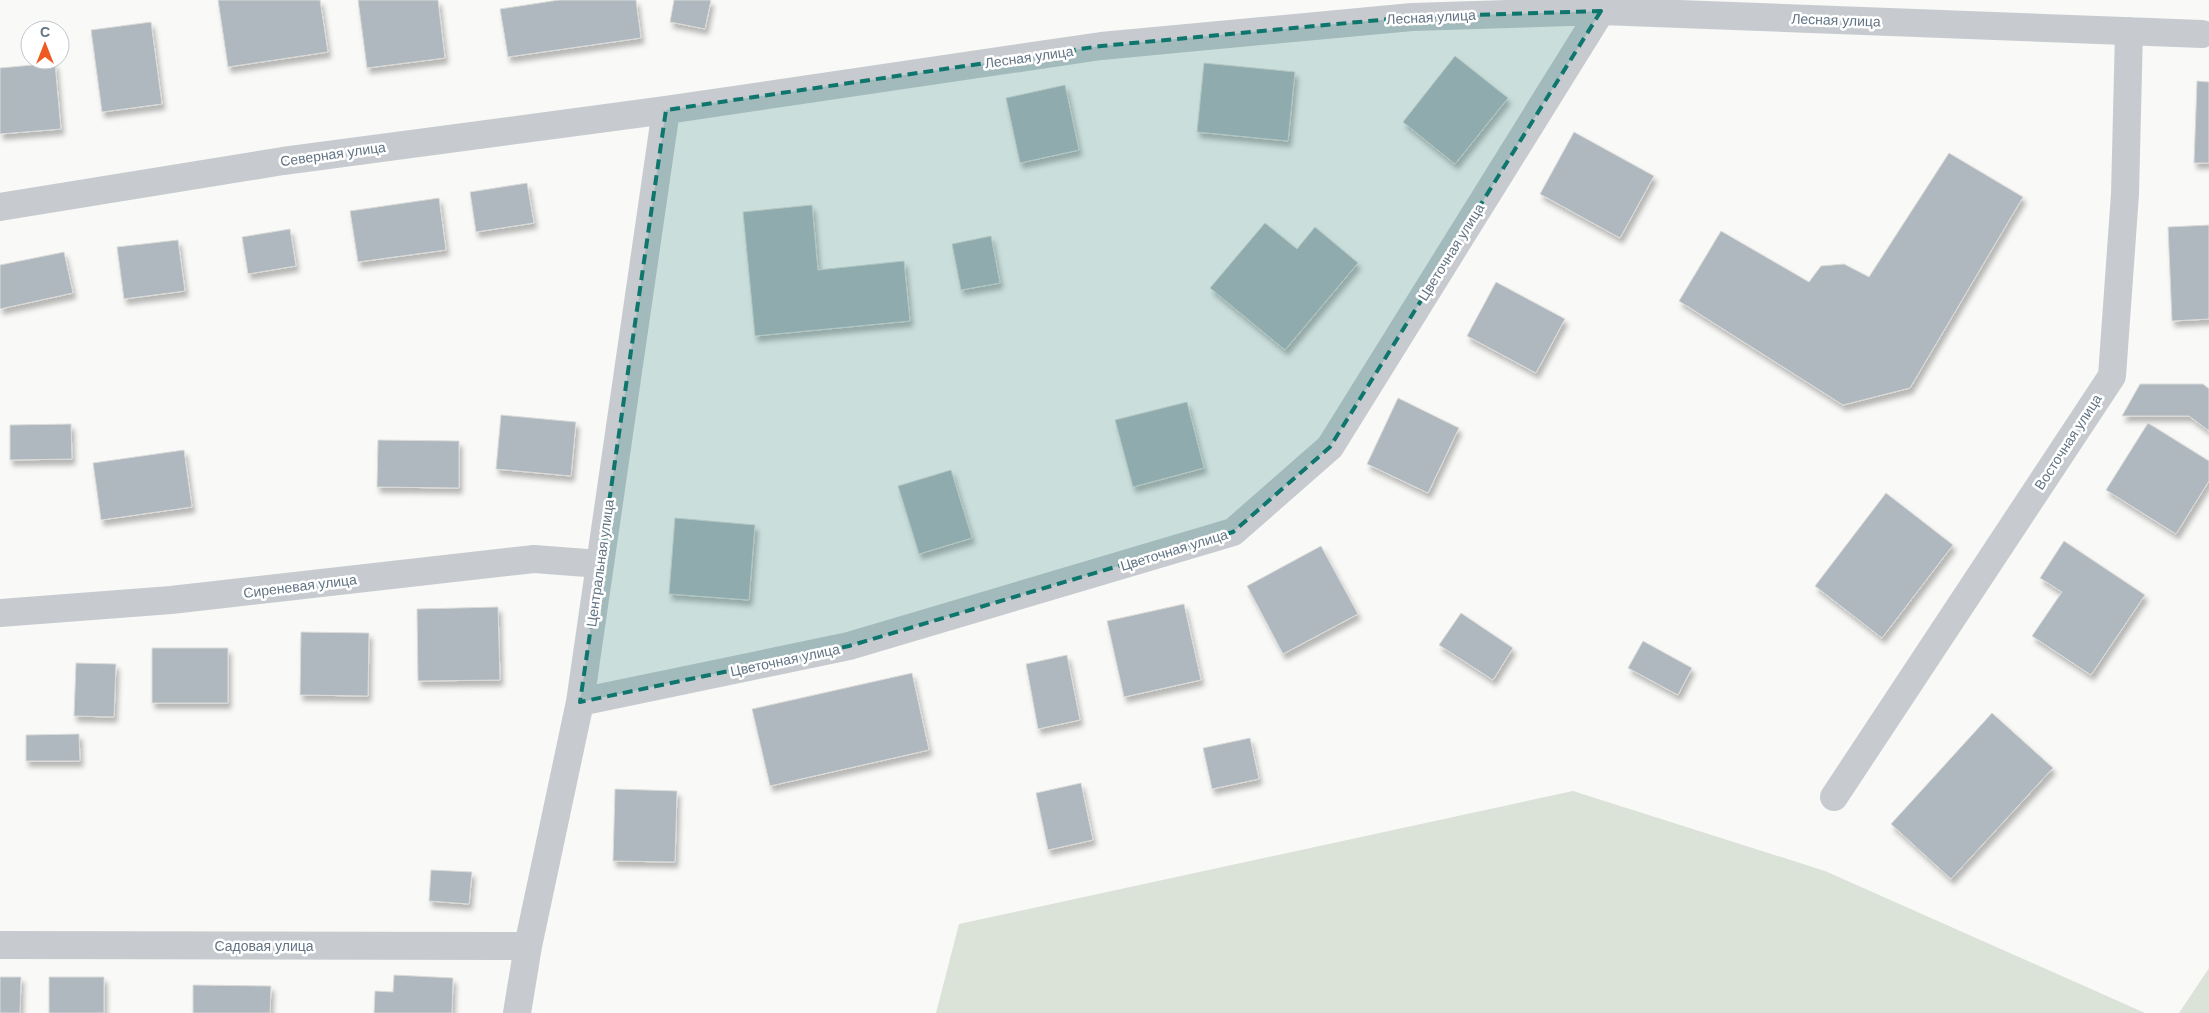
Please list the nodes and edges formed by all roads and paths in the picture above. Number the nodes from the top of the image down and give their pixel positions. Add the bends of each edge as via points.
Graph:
1 (1601, 11) junction
2 (2129, 30) junction
3 (2202, 34) dead end
4 (666, 110) junction
5 (0, 207) edge
6 (600, 564) junction
7 (0, 613) edge
8 (580, 702) junction
9 (1834, 797) dead end
10 (0, 945) edge
11 (528, 946) junction
12 (517, 1013) edge

1 - 2 street, Лесная улица
1 - 4 street, Лесная улица via 1412,17 1101,46
1 - 8 street, Цветочная улица via 1330,447 1233,532 849,646
2 - 3 street, Лесная улица
2 - 9 street, Восточная улица via 2125,194 2112,376
4 - 5 street, Северная улица via 283,161
4 - 6 street, Центральная улица
6 - 7 street, Сиреневая улица via 534,559 171,600
6 - 8 street, Центральная улица
8 - 11 street, Центральная улица
10 - 11 street, Садовая улица
11 - 12 street, Центральная улица

